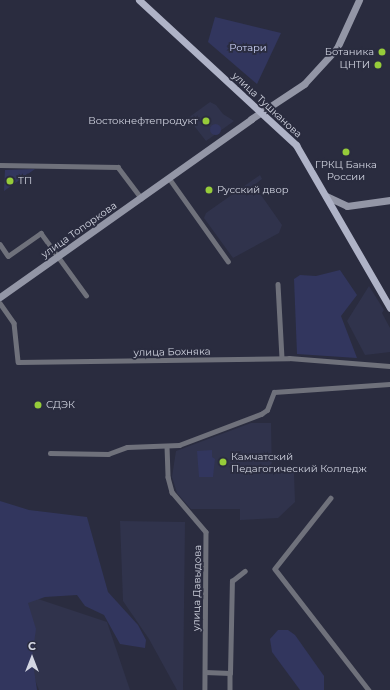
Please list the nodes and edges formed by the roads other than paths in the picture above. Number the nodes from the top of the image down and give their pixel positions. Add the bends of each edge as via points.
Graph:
1 (139, 0) edge
2 (359, 0) edge
3 (262, 112) junction
4 (0, 165) edge
5 (169, 178) junction
6 (326, 196) junction
7 (141, 198) junction
8 (390, 200) edge
9 (0, 244) edge
10 (57, 256) junction
11 (228, 261) dead end
12 (278, 284) dead end
13 (86, 295) dead end
14 (0, 297) edge
15 (0, 303) edge
16 (390, 308) edge
17 (282, 358) junction
18 (390, 366) edge
19 (390, 384) edge
20 (167, 446) junction
21 (50, 453) dead end
22 (330, 498) dead end
23 (245, 571) dead end
24 (205, 672) junction
25 (230, 673) junction
26 (205, 690) edge
27 (230, 690) edge
28 (369, 690) edge

1 - 3 main road, улица Тушканова
2 - 3 main road, улица Топоркова via 340,44 328,61 304,84
3 - 5 main road, улица Топоркова
3 - 6 main road, улица Тушканова via 300,150
4 - 7 street via 118,167
5 - 7 main road, улица Топоркова
5 - 11 street
6 - 8 main road via 347,206
6 - 16 main road, улица Тушканова
7 - 10 main road, улица Топоркова
9 - 10 street via 8,256 41,233
10 - 13 street
10 - 14 main road, улица Топоркова
12 - 17 street
15 - 17 street, улица Бохняка via 14,323 18,362
17 - 18 street, улица Бохняка
19 - 20 street via 274,392 267,410 261,414 179,445
20 - 21 street via 127,447 108,454
20 - 24 street, улица Давыдова via 168,477 172,492 206,532
22 - 28 street via 275,569
23 - 25 street via 232,581
24 - 25 street
24 - 26 street, улица Давыдова
25 - 27 street

